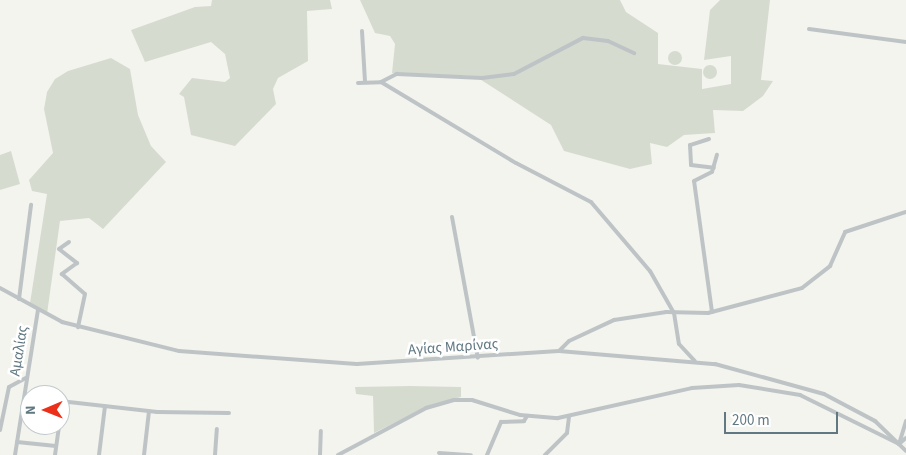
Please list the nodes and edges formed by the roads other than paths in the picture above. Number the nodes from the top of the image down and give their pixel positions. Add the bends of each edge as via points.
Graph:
1 (809, 29) dead end
2 (362, 32) dead end
3 (906, 42) edge
4 (634, 53) dead end
5 (358, 82) dead end
6 (365, 82) junction
7 (381, 82) junction
8 (709, 139) dead end
9 (717, 155) dead end
10 (714, 168) junction
11 (31, 205) dead end
12 (906, 212) edge
13 (452, 217) dead end
14 (69, 242) dead end
15 (0, 288) edge
16 (19, 299) junction
17 (38, 310) junction
18 (712, 312) junction
19 (674, 313) junction
20 (78, 327) junction
21 (559, 351) junction
22 (478, 358) junction
23 (696, 361) junction
24 (26, 378) junction
25 (25, 385) edge
26 (70, 402) edge
27 (105, 406) junction
28 (149, 411) junction
29 (229, 412) dead end
30 (527, 416) junction
31 (569, 417) junction
32 (20, 420) edge
33 (906, 421) edge
34 (217, 429) dead end
35 (0, 430) edge
36 (320, 431) dead end
37 (58, 435) edge
38 (906, 438) edge
39 (17, 442) junction
40 (899, 444) junction
41 (56, 446) junction
42 (906, 451) edge
43 (439, 453) dead end
44 (14, 455) edge
45 (55, 455) edge
46 (99, 455) edge
47 (144, 455) edge
48 (215, 455) edge
49 (320, 455) edge
50 (338, 455) edge
51 (471, 455) edge
52 (487, 455) edge
53 (545, 455) edge

1 - 3 street
2 - 6 street
4 - 7 street via 608,41 583,38 514,74 482,78 404,74 387,76
5 - 6 street
6 - 7 street
7 - 19 street via 516,163 591,202 650,271
8 - 10 street via 690,145 691,165
9 - 10 street
10 - 18 street via 694,181
11 - 16 street
12 - 18 street via 845,232 830,266 802,288
13 - 22 street
14 - 20 street via 59,249 78,263 62,274 85,294
15 - 16 street, Αγίας Μαρίνας
16 - 17 street, Αγίας Μαρίνας
17 - 20 street, Αγίας Μαρίνας
17 - 24 street, Αμαλίας
18 - 19 street
19 - 21 street via 614,320 569,341
19 - 23 street via 677,340
20 - 22 street, Αγίας Μαρίνας via 190,352 357,364
21 - 22 street, Αγίας Μαρίνας
21 - 23 street, Αγίας Μαρίνας
23 - 40 street, Αγίας Μαρίνας via 824,394 875,421
24 - 25 street, Αμαλίας
24 - 35 street via 9,387
26 - 27 street
27 - 28 street
27 - 46 street
28 - 29 street
28 - 47 street
30 - 31 street
30 - 50 street via 472,400 447,401
30 - 52 street via 524,421 501,422
31 - 40 street via 692,388 748,385 812,400
31 - 53 street via 566,433
32 - 39 street, Αμαλίας
33 - 40 street
34 - 48 street
36 - 49 street
37 - 41 street
38 - 40 street
39 - 41 street
39 - 44 street, Αμαλίας
40 - 42 street, Αγίας Μαρίνας
41 - 45 street
43 - 51 street

